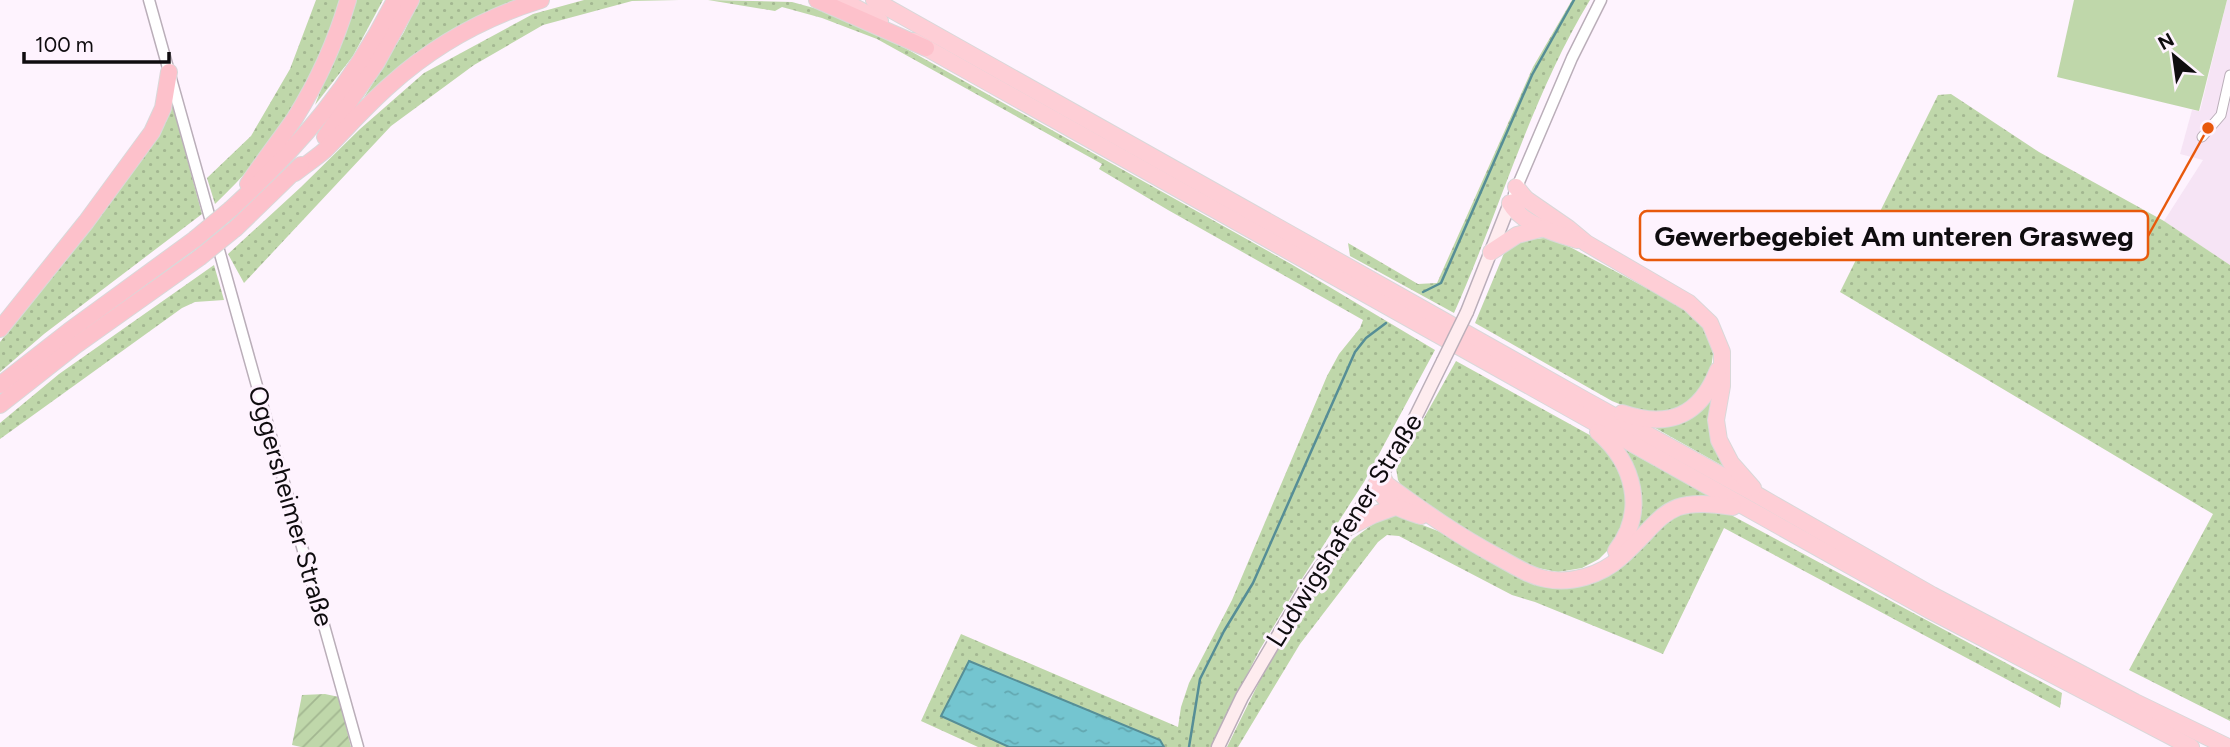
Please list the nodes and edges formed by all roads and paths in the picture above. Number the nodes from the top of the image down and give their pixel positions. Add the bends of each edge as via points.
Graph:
1 (149, 0) edge
2 (348, 0) edge
3 (395, 0) edge
4 (411, 0) edge
5 (541, 0) edge
6 (817, 0) edge
7 (842, 0) edge
8 (874, 0) edge
9 (1601, 0) edge
10 (926, 48) junction
11 (169, 72) junction
12 (2230, 75) edge
13 (2202, 137) dead end
14 (295, 173) junction
15 (1517, 196) junction
16 (231, 209) junction
17 (1545, 228) junction
18 (1586, 243) junction
19 (1491, 253) junction
20 (0, 329) edge
21 (1722, 361) junction
22 (0, 386) edge
23 (0, 405) edge
24 (1580, 406) junction
25 (1381, 481) junction
26 (1759, 496) junction
27 (1395, 508) junction
28 (1746, 509) junction
29 (1434, 520) junction
30 (1349, 527) junction
31 (1602, 570) junction
32 (358, 747) edge
33 (1218, 747) edge
34 (2191, 747) edge
35 (2228, 747) edge

1 - 11 street, Oggersheimer Straße
2 - 16 highway via 338,35 308,95
3 - 16 highway via 339,94 296,146
4 - 14 highway via 377,62
5 - 14 highway via 447,43 392,83 324,151
6 - 10 highway
7 - 10 highway
8 - 24 highway
9 - 15 street via 1572,58
10 - 24 highway
11 - 20 highway via 163,108 152,132
11 - 32 street, Oggersheimer Straße
12 - 13 street via 2221,115
14 - 23 highway, bridge via 199,258
15 - 17 highway via 1516,213
15 - 18 highway
15 - 19 main road, Ludwigshafener Straße
16 - 22 highway, bridge
17 - 18 highway
17 - 19 highway via 1517,235
18 - 21 highway via 1701,313 1716,334
19 - 25 main road, Ludwigshafener Straße, bridge via 1467,312
21 - 24 highway via 1701,401 1674,418 1641,419
21 - 26 highway via 1718,440
24 - 26 highway
24 - 28 highway
24 - 31 highway via 1612,444 1633,490 1632,518 1625,539
25 - 27 highway via 1380,494
25 - 29 highway
25 - 30 main road, Ludwigshafener Straße
26 - 35 highway via 1932,595
27 - 29 highway
27 - 30 highway
28 - 31 highway via 1690,503 1672,509
28 - 34 highway
29 - 31 highway via 1544,579 1563,581
30 - 33 main road, Ludwigshafener Straße via 1303,594

